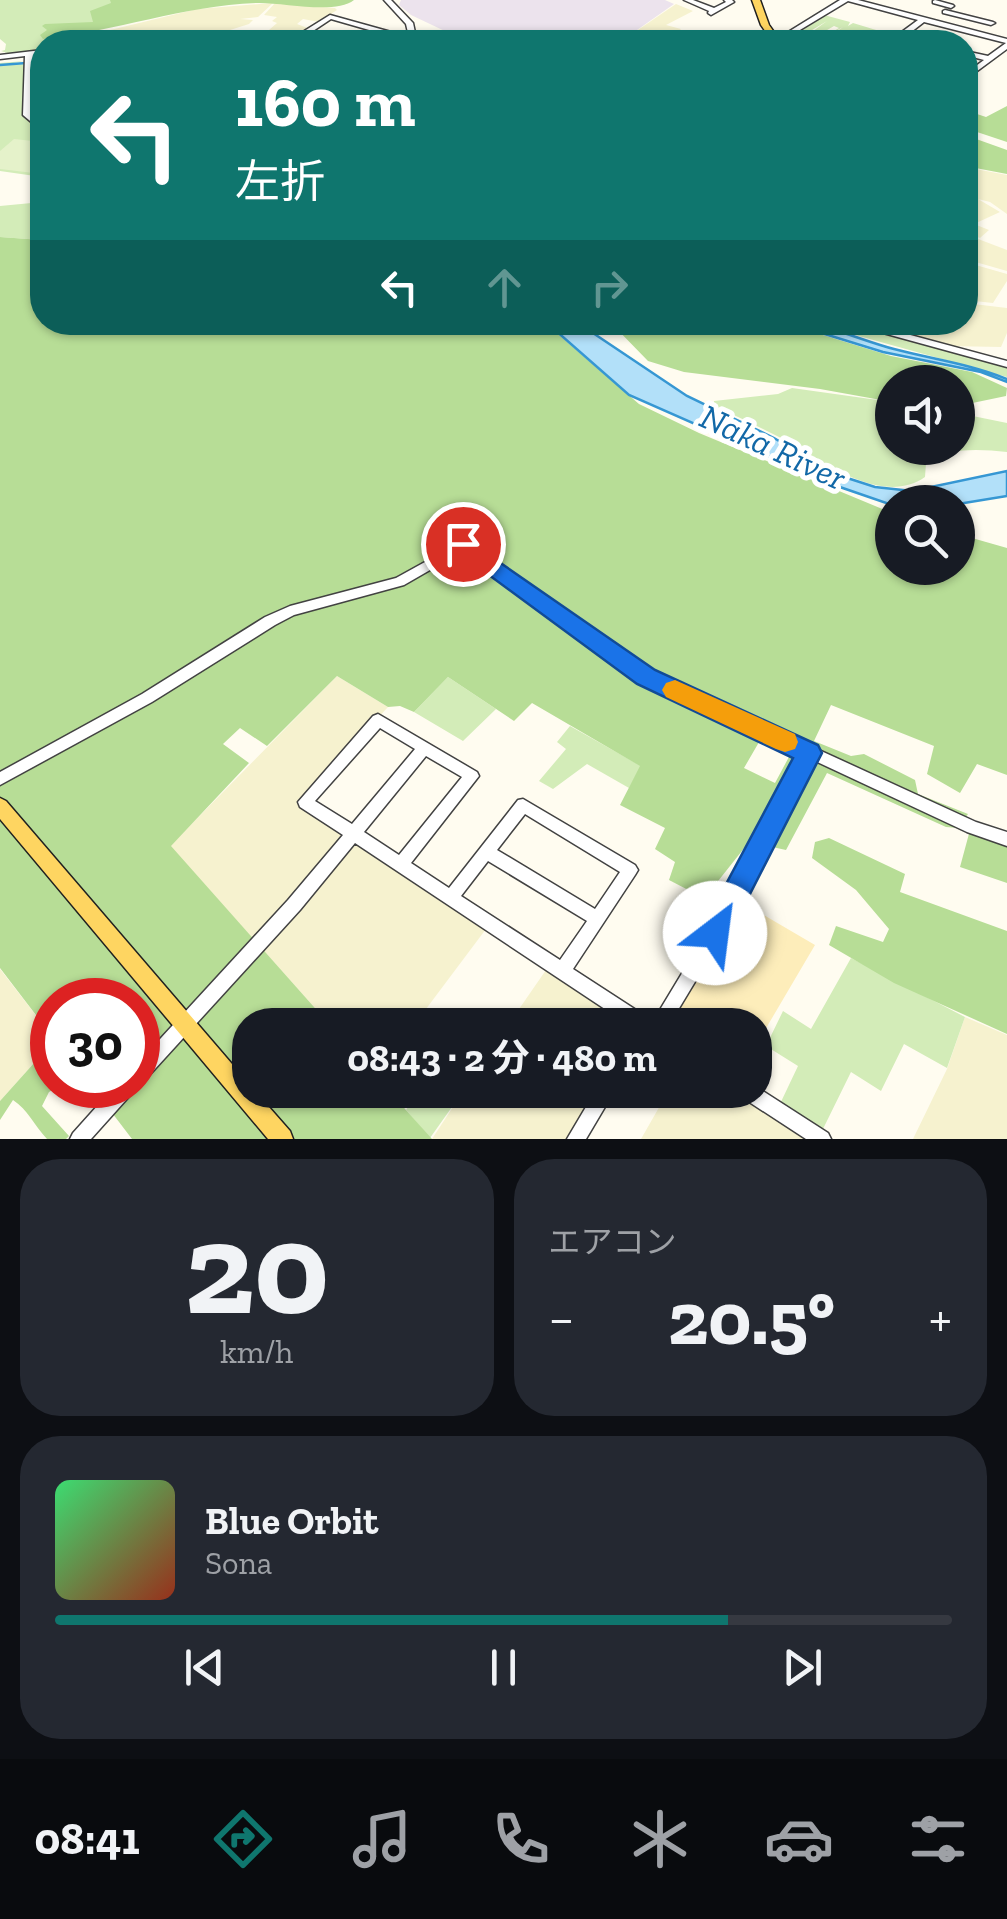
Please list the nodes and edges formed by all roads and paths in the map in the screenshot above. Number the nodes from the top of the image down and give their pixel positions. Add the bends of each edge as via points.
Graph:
1 (387, 0) edge
2 (727, 0) edge
3 (754, 0) edge
4 (848, 0) edge
5 (683, 2) edge
6 (934, 2) edge
7 (951, 6) edge
8 (979, 13) dead end
9 (922, 20) junction
10 (934, 23) junction
11 (991, 23) dead end
12 (311, 30) edge
13 (371, 30) edge
14 (411, 30) edge
15 (762, 30) edge
16 (796, 30) edge
17 (910, 30) edge
18 (962, 30) edge
19 (1007, 31) edge
20 (978, 34) edge
21 (997, 39) junction
22 (1007, 43) edge
23 (29, 54) joint
24 (978, 57) edge
25 (0, 58) edge
26 (990, 59) junction
27 (978, 68) edge
28 (30, 118) edge
29 (897, 335) edge
30 (1007, 364) edge
31 (424, 748) junction
32 (809, 753) junction
33 (0, 779) edge
34 (0, 806) edge
35 (356, 835) junction
36 (1007, 838) edge
37 (486, 852) junction
38 (400, 865) junction
39 (450, 898) junction
40 (598, 919) junction
41 (562, 971) junction
42 (618, 1008) edge
43 (669, 1008) edge
44 (186, 1024) junction
45 (160, 1052) edge
46 (772, 1107) edge
47 (107, 1108) edge
48 (595, 1108) edge
49 (79, 1139) edge
50 (282, 1139) edge
51 (576, 1139) edge
52 (822, 1139) edge

1 - 14 street
2 - 5 street via 712,13
3 - 15 main road
4 - 9 street
4 - 16 street
6 - 7 street
7 - 8 street
7 - 10 street
7 - 11 street
9 - 10 street
9 - 17 street
10 - 18 street
12 - 13 street via 332,17
19 - 21 street
20 - 21 street
21 - 22 street
22 - 26 street
23 - 25 street
23 - 28 street
24 - 26 street
26 - 27 street
29 - 30 street
31 - 35 street
31 - 35 street via 378,720 305,802
31 - 38 street via 472,776
32 - 33 street via 646,677 463,544 400,582 270,620
32 - 36 street
32 - 43 street via 734,902
34 - 44 main road
35 - 38 street
35 - 44 street
37 - 39 street
37 - 40 street
37 - 40 street via 522,806 630,870
38 - 39 street
39 - 41 street
40 - 41 street
41 - 42 street
44 - 45 street
44 - 50 main road
46 - 52 street
47 - 49 street
48 - 51 street

